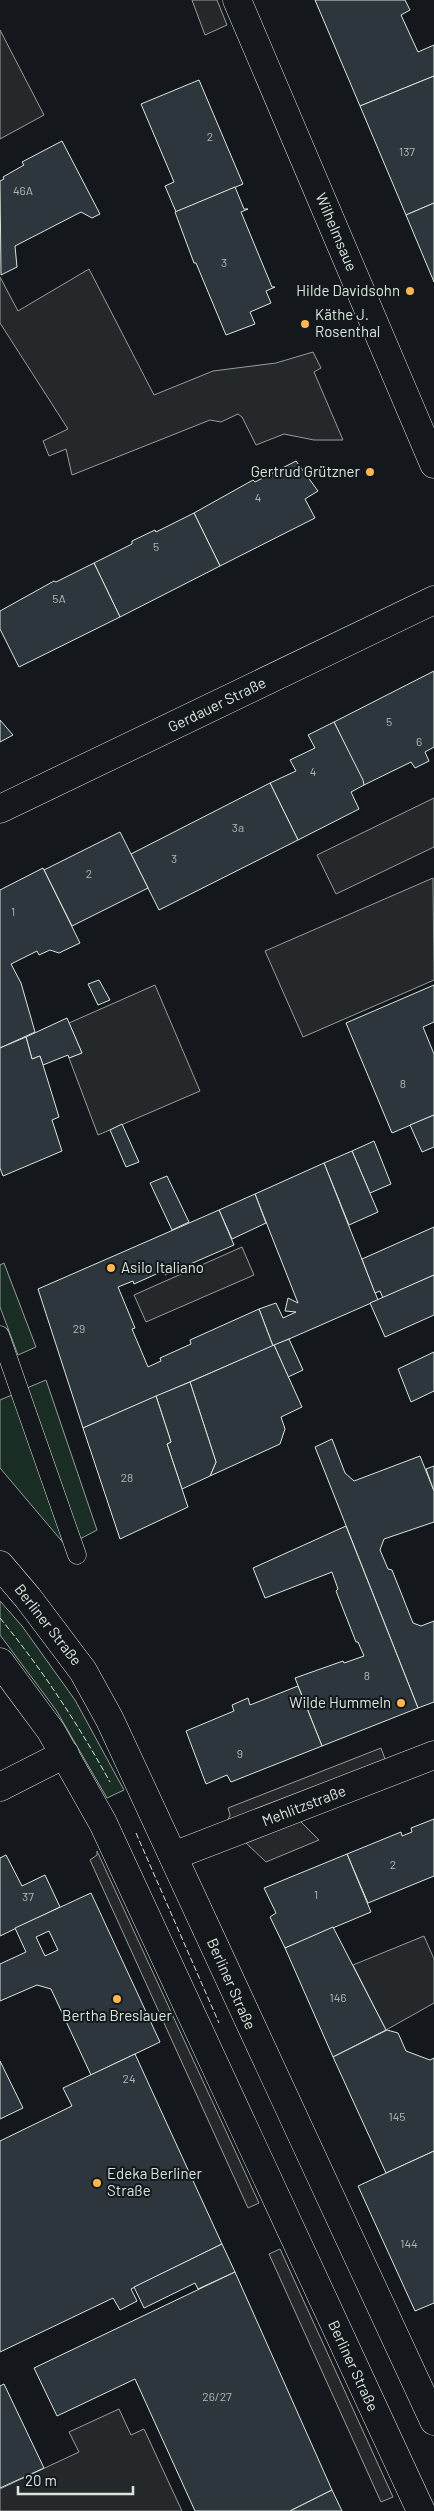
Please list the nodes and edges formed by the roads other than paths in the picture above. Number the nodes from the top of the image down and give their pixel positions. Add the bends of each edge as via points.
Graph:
1 (237, 0) edge
2 (434, 464) edge
3 (434, 600) edge
4 (0, 809) edge
5 (0, 1335) edge
6 (77, 1555) dead end
7 (0, 1565) edge
8 (0, 1662) edge
9 (65, 1754) junction
10 (434, 1755) edge
11 (0, 1787) edge
12 (174, 1856) junction
13 (434, 2421) edge
14 (421, 2511) edge

1 - 2 main road, Wilhelmsaue
3 - 4 main road, Gerdauer Straße
5 - 6 lane
7 - 12 main road, Berliner Straße via 83,1671
8 - 9 main road, Berliner Straße
9 - 11 main road
9 - 14 main road, Berliner Straße via 103,1823
10 - 12 main road, Mehlitzstraße
12 - 13 main road, Berliner Straße

